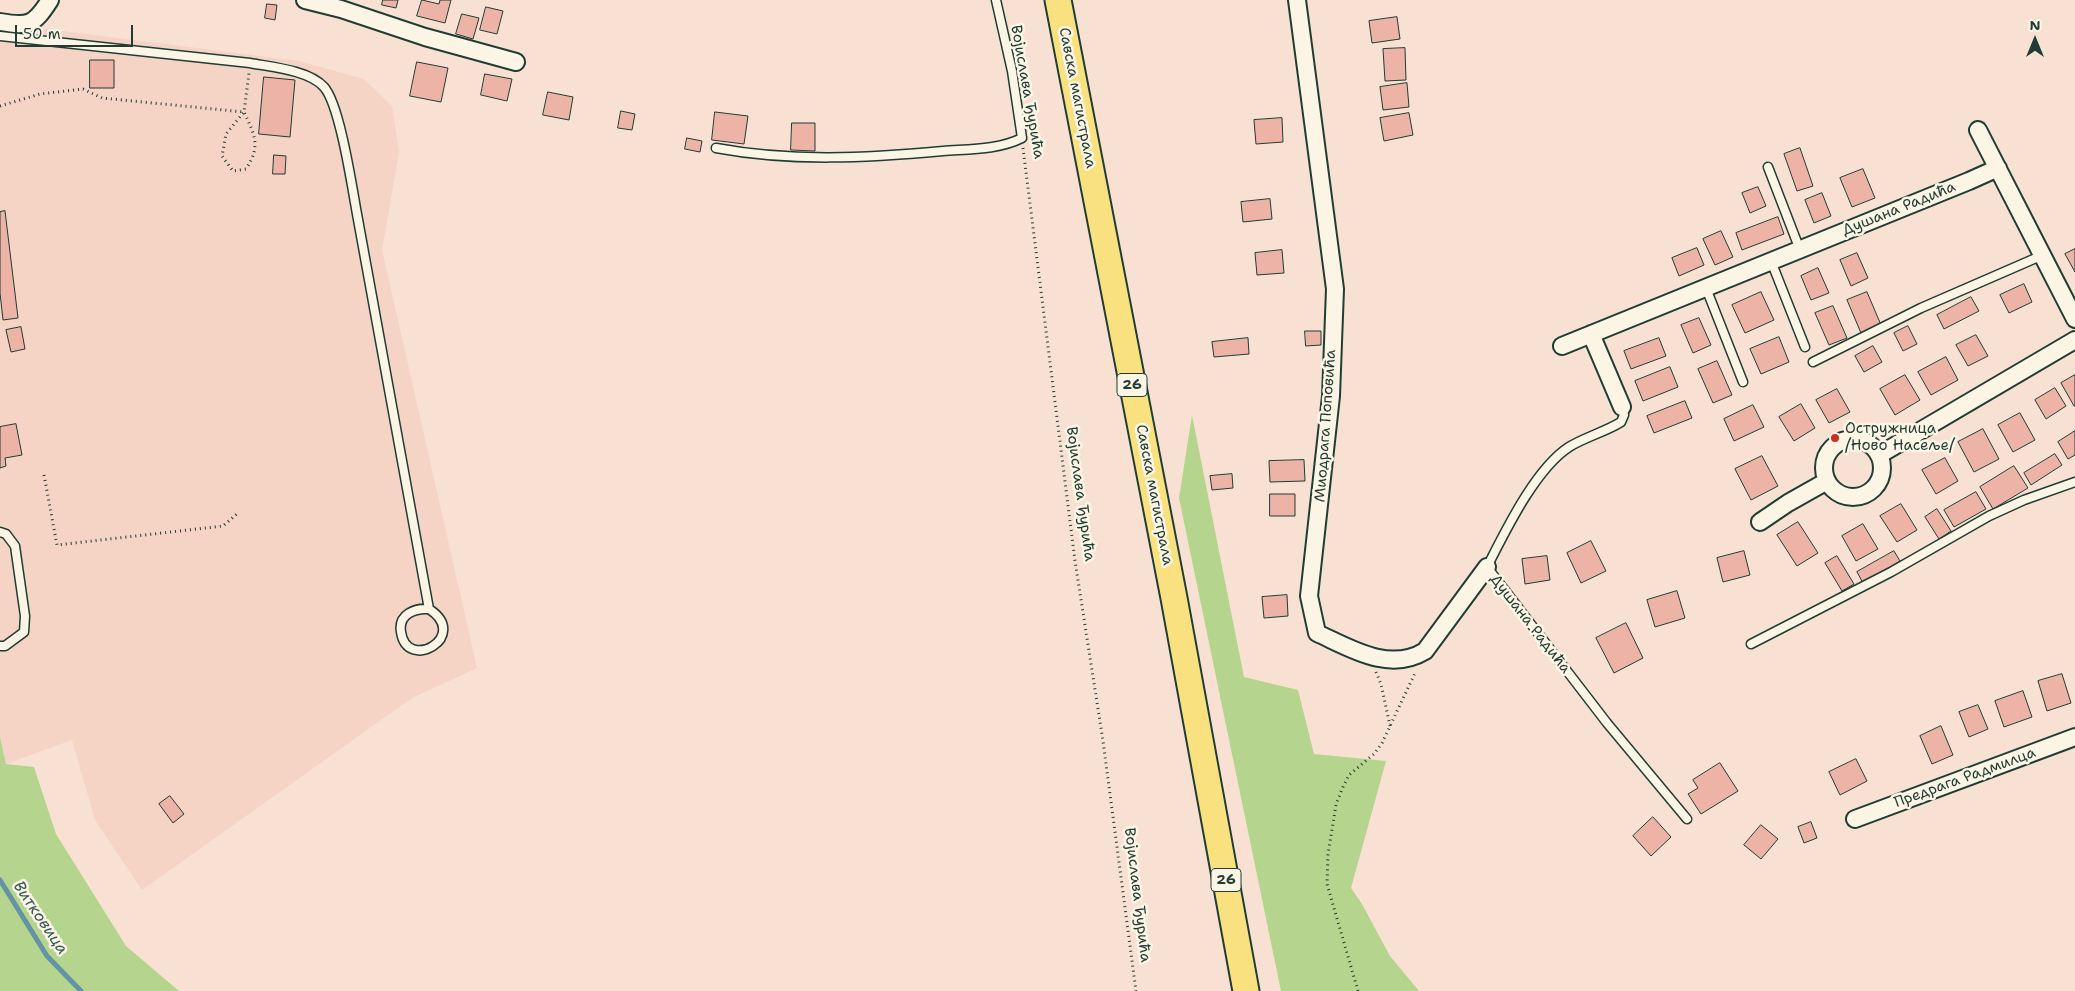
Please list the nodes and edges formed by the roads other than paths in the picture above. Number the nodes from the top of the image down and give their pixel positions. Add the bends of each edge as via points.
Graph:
1 (50, 0) edge
2 (305, 0) edge
3 (996, 0) edge
4 (1058, 0) edge
5 (1297, 0) edge
6 (0, 22) edge
7 (0, 36) edge
8 (516, 62) dead end
9 (1978, 130) dead end
10 (716, 148) dead end
11 (1768, 167) dead end
12 (1998, 168) junction
13 (1800, 250) junction
14 (2043, 255) junction
15 (1771, 261) junction
16 (1706, 288) junction
17 (2075, 319) edge
18 (1591, 334) junction
19 (2075, 340) edge
20 (1562, 346) dead end
21 (1805, 346) dead end
22 (1812, 362) dead end
23 (1743, 382) dead end
24 (1622, 407) joint
25 (1880, 455) junction
26 (1827, 481) junction
27 (2075, 482) edge
28 (1760, 522) dead end
29 (0, 532) edge
30 (1487, 567) junction
31 (429, 609) junction
32 (1751, 644) dead end
33 (0, 646) edge
34 (2075, 737) edge
35 (1687, 819) dead end
36 (1855, 819) dead end
37 (1246, 991) edge

1 - 6 street via 33,22 20,25
2 - 8 street
3 - 10 lane, Војислава Ђурића via 1012,71 1022,138 983,148 860,158 764,155
4 - 37 main road, Савска магистрала / 26 via 1174,598
5 - 30 street, Миодрага Поповића via 1335,290 1331,396 1309,596 1317,633 1371,658 1417,656 1425,651
7 - 31 lane via 250,63 287,70 324,86 334,102
9 - 12 street
11 - 13 lane
12 - 13 street, Душана Радића
12 - 14 street
13 - 15 street, Душана Радића
14 - 17 street
14 - 22 lane via 1929,305
15 - 16 street, Душана Радића
15 - 21 lane
16 - 18 street, Душана Радића
16 - 23 lane
18 - 20 street, Душана Радића
18 - 24 street, Душана Радића
19 - 25 street
24 - 30 lane, Душана Радића via 1624,415 1621,422 1568,448 1545,470 1526,496
25 - 26 street via 1882,473 1874,489 1866,494 1849,497 1840,494
25 - 26 street via 1858,439 1840,442 1824,463
26 - 28 street
27 - 32 lane via 1989,516 1891,572
29 - 33 lane via 6,534 15,546 25,616 24,632
30 - 35 lane, Душана Радића via 1607,723
31 - 31 lane via 437,615 443,634 430,649 420,651 403,640 402,620 418,608
34 - 36 street, Предрага Радмилца

